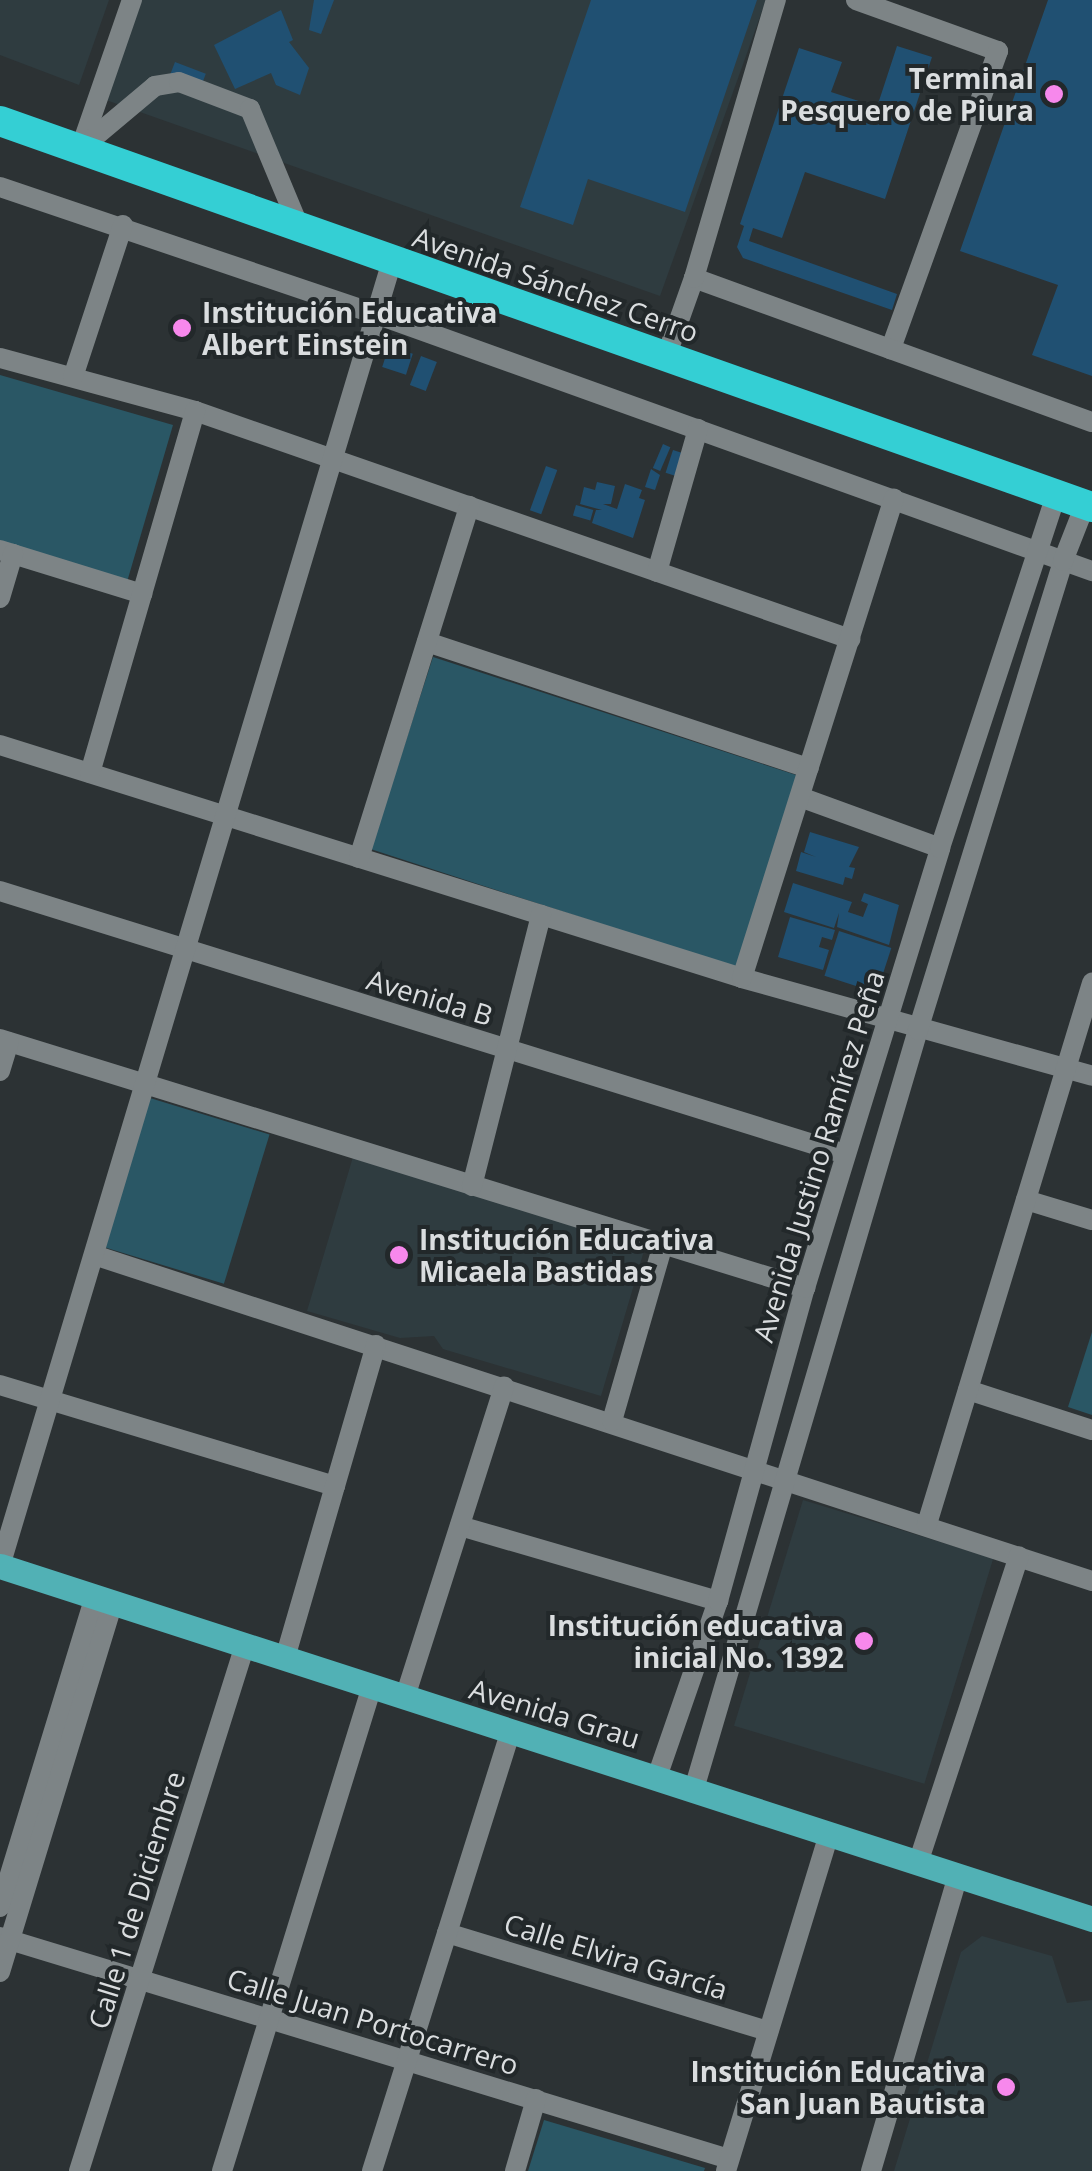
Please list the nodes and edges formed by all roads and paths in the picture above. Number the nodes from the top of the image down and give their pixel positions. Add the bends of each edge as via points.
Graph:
1 (132, 0) edge
2 (776, 0) edge
3 (856, 0) edge
4 (0, 121) edge
5 (80, 149) junction
6 (0, 187) edge
7 (123, 225) junction
8 (300, 229) junction
9 (392, 261) junction
10 (694, 278) junction
11 (376, 314) junction
12 (891, 349) junction
13 (666, 357) junction
14 (0, 358) edge
15 (72, 377) junction
16 (195, 411) junction
17 (1092, 422) edge
18 (698, 429) junction
19 (333, 460) junction
20 (894, 498) junction
21 (1078, 502) edge
22 (470, 506) junction
23 (1034, 551) junction
24 (7, 552) edge
25 (1063, 561) junction
26 (657, 572) junction
27 (1092, 572) edge
28 (142, 594) junction
29 (0, 598) edge
30 (850, 639) junction
31 (427, 642) junction
32 (0, 745) edge
33 (809, 768) junction
34 (90, 773) junction
35 (800, 798) junction
36 (226, 816) junction
37 (940, 848) junction
38 (359, 858) junction
39 (0, 891) edge
40 (541, 915) junction
41 (186, 950) junction
42 (742, 978) junction
43 (1092, 983) edge
44 (888, 1022) junction
45 (918, 1030) junction
46 (4, 1041) edge
47 (508, 1051) junction
48 (1066, 1068) junction
49 (0, 1070) edge
50 (1092, 1076) edge
51 (144, 1087) junction
52 (845, 1154) junction
53 (472, 1186) junction
54 (1026, 1200) junction
55 (1092, 1220) edge
56 (662, 1244) junction
57 (94, 1254) junction
58 (805, 1288) junction
59 (376, 1345) junction
60 (0, 1385) edge
61 (504, 1386) junction
62 (968, 1390) junction
63 (50, 1401) junction
64 (612, 1421) junction
65 (1092, 1430) edge
66 (755, 1471) junction
67 (782, 1480) junction
68 (336, 1486) junction
69 (928, 1524) junction
70 (460, 1526) junction
71 (1019, 1556) junction
72 (0, 1566) edge
73 (1092, 1580) edge
74 (104, 1599) junction
75 (718, 1601) junction
76 (245, 1645) junction
77 (285, 1658) junction
78 (372, 1686) junction
79 (405, 1697) junction
80 (510, 1731) junction
81 (657, 1777) junction
82 (694, 1789) junction
83 (828, 1834) junction
84 (918, 1863) junction
85 (958, 1876) junction
86 (0, 1907) edge
87 (1092, 1919) edge
88 (447, 1932) junction
89 (5, 1938) edge
90 (0, 1972) edge
91 (140, 1978) junction
92 (270, 2018) junction
93 (768, 2031) junction
94 (407, 2060) junction
95 (536, 2099) junction
96 (728, 2165) edge
97 (80, 2171) edge
98 (222, 2171) edge
99 (372, 2171) edge
100 (514, 2171) edge
101 (871, 2171) edge

1 - 5 street
2 - 10 street
3 - 12 street via 998,51
4 - 5 highway, Avenida Sánchez Cerro
5 - 8 highway, Avenida Sánchez Cerro
5 - 8 street via 155,86 179,82 250,108
6 - 7 street
7 - 11 street
7 - 15 street
8 - 9 highway, Avenida Sánchez Cerro
9 - 11 street
9 - 13 highway, Avenida Sánchez Cerro
10 - 12 street
10 - 13 street
11 - 18 street
11 - 19 street
12 - 17 street
13 - 21 highway, Avenida Sánchez Cerro
14 - 15 street
15 - 16 street
16 - 19 street
16 - 28 street
18 - 20 street
18 - 26 street
19 - 22 street
19 - 36 street
20 - 23 street
20 - 30 street
21 - 23 street, Avenida Justino Ramírez Peña
21 - 25 street
22 - 26 street
22 - 31 street
23 - 25 street
23 - 37 street, Avenida Justino Ramírez Peña
24 - 28 street
24 - 29 street
25 - 27 street
25 - 45 street
26 - 30 street
28 - 34 street
30 - 33 street
31 - 33 street
31 - 38 street
32 - 34 street
33 - 35 street
34 - 36 street
35 - 37 street
35 - 42 street
36 - 38 street
36 - 41 street
37 - 44 street, Avenida Justino Ramírez Peña
38 - 40 street
39 - 41 street, Avenida B
40 - 42 street
40 - 47 street
41 - 47 street, Avenida B
41 - 51 street
42 - 44 street
43 - 48 street
44 - 45 street
44 - 52 street, Avenida Justino Ramírez Peña
45 - 48 street
45 - 67 street
46 - 49 street
46 - 51 street
47 - 52 street, Avenida B
47 - 53 street
48 - 50 street
48 - 54 street
51 - 53 street
51 - 57 street
52 - 58 street, Avenida Justino Ramírez Peña
53 - 56 street
54 - 55 street
54 - 62 street
56 - 58 street
56 - 64 street
57 - 59 street
57 - 63 street
58 - 66 street, Avenida Justino Ramírez Peña
59 - 61 street
59 - 68 street
60 - 63 street
61 - 64 street
61 - 70 street
62 - 65 street
62 - 69 street
63 - 68 street
63 - 72 street
64 - 66 street
66 - 67 street
66 - 75 street, Avenida Justino Ramírez Peña
67 - 69 street
67 - 82 street
68 - 77 street
69 - 71 street
70 - 75 street
70 - 79 street
71 - 73 street
71 - 84 street
72 - 74 main road, Avenida Grau
74 - 76 main road, Avenida Grau
74 - 86 street
74 - 89 street
75 - 81 street, Avenida Justino Ramírez Peña
76 - 77 main road, Avenida Grau
76 - 91 street, Calle 1 de Diciembre
77 - 78 main road, Avenida Grau
78 - 79 main road, Avenida Grau
78 - 92 street
79 - 80 main road, Avenida Grau
80 - 81 main road, Avenida Grau
80 - 88 street
81 - 82 main road, Avenida Grau
82 - 83 main road, Avenida Grau
83 - 84 main road, Avenida Grau
83 - 93 street
84 - 85 main road, Avenida Grau
85 - 87 main road, Avenida Grau
85 - 101 street
88 - 93 street, Calle Elvira García
88 - 94 street
89 - 90 street
89 - 91 street, Calle Juan Portocarrero
91 - 92 street, Calle Juan Portocarrero
91 - 97 street, Calle 1 de Diciembre
92 - 94 street, Calle Juan Portocarrero
92 - 98 street
93 - 96 street
94 - 95 street, Calle Juan Portocarrero
94 - 99 street
95 - 96 street, Calle Juan Portocarrero
95 - 100 street

